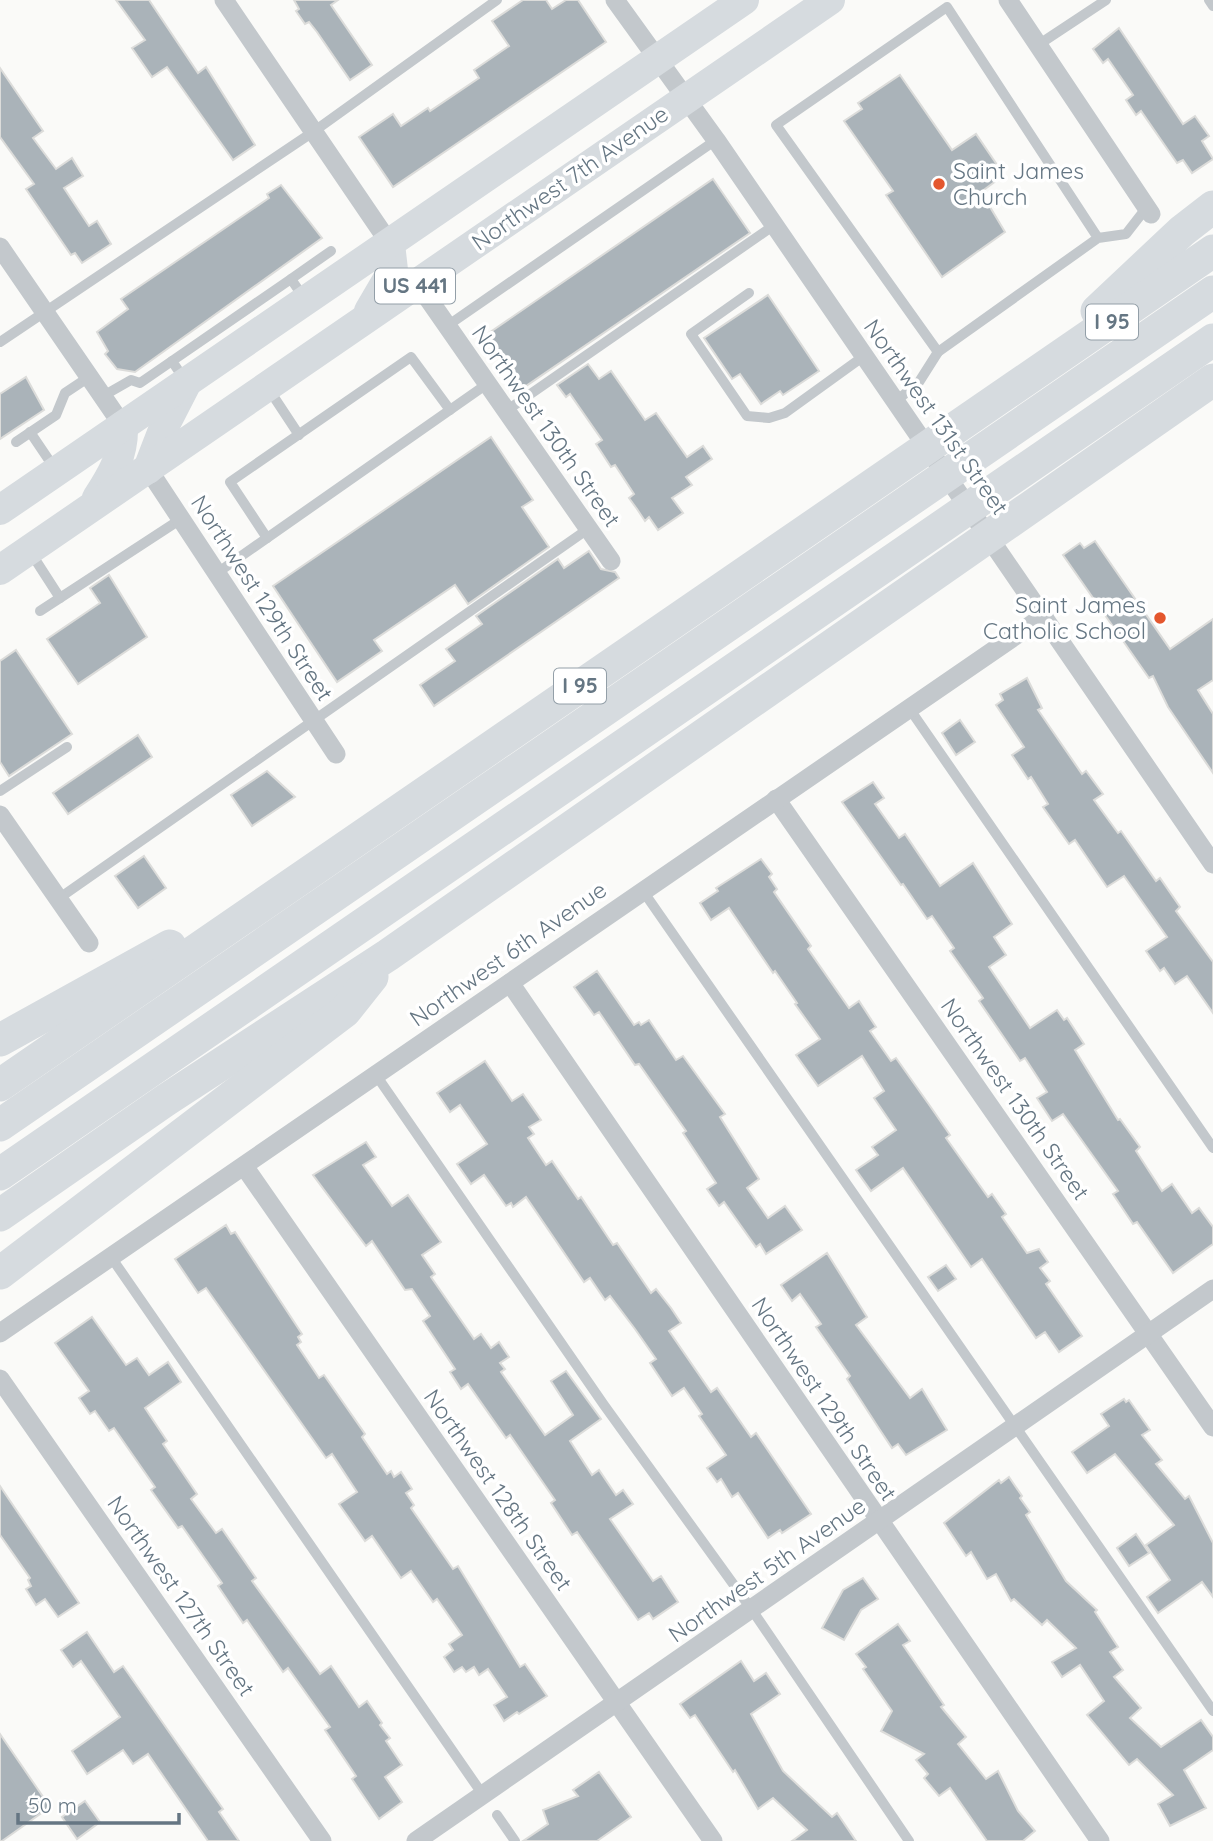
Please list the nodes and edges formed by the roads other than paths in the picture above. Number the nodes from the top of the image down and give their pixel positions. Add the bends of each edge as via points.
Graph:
1 (223, 0) edge
2 (498, 0) edge
3 (615, 0) edge
4 (744, 0) edge
5 (830, 0) edge
6 (1008, 0) edge
7 (1106, 0) edge
8 (1209, 0) edge
9 (1213, 6) edge
10 (1038, 45) junction
11 (658, 60) junction
12 (685, 98) junction
13 (313, 132) junction
14 (716, 141) junction
15 (1213, 207) edge
16 (1149, 211) joint
17 (774, 226) junction
18 (1098, 238) junction
19 (390, 244) junction
20 (0, 247) edge
21 (331, 251) dead end
22 (1211, 252) edge
23 (418, 285) junction
24 (298, 290) junction
25 (1213, 292) edge
26 (749, 293) dead end
27 (45, 312) junction
28 (447, 326) junction
29 (355, 327) junction
30 (1213, 340) edge
31 (0, 342) edge
32 (938, 352) junction
33 (864, 356) junction
34 (179, 372) junction
35 (89, 377) junction
36 (487, 384) junction
37 (267, 387) junction
38 (1207, 387) edge
39 (1014, 389) junction
40 (103, 397) junction
41 (895, 402) junction
42 (450, 410) junction
43 (506, 411) junction
44 (124, 426) junction
45 (30, 432) junction
46 (299, 435) junction
47 (16, 442) dead end
48 (148, 469) junction
49 (57, 472) junction
50 (91, 507) junction
51 (0, 510) edge
52 (181, 519) junction
53 (588, 529) junction
54 (267, 538) junction
55 (29, 550) junction
56 (611, 561) dead end
57 (0, 570) edge
58 (217, 573) junction
59 (60, 598) junction
60 (40, 611) dead end
61 (1044, 616) junction
62 (909, 708) junction
63 (312, 719) junction
64 (67, 747) dead end
65 (336, 754) dead end
66 (0, 791) edge
67 (776, 799) junction
68 (0, 816) edge
69 (1212, 861) edge
70 (314, 869) junction
71 (643, 891) junction
72 (58, 899) junction
73 (89, 943) dead end
74 (388, 955) junction
75 (510, 983) junction
76 (0, 1040) edge
77 (376, 1075) junction
78 (0, 1086) edge
79 (0, 1125) edge
80 (1213, 1148) edge
81 (244, 1166) junction
82 (0, 1174) edge
83 (0, 1215) edge
84 (111, 1257) junction
85 (0, 1273) edge
86 (1213, 1289) edge
87 (0, 1333) edge
88 (1148, 1334) junction
89 (0, 1379) edge
90 (1014, 1427) junction
91 (1213, 1427) edge
92 (879, 1521) junction
93 (752, 1610) junction
94 (617, 1704) junction
95 (1213, 1712) edge
96 (483, 1795) junction
97 (497, 1815) dead end
98 (322, 1841) edge
99 (416, 1841) edge
100 (515, 1841) edge
101 (713, 1841) edge
102 (909, 1841) edge
103 (1100, 1841) edge

1 - 13 street
2 - 13 lane
3 - 11 street, Northwest 131st Street
4 - 11 main road, Northwest 7th Avenue / US 441 via 716,13
5 - 12 main road, Northwest 7th Avenue / US 441
6 - 10 street
7 - 10 lane
8 - 9 lane
10 - 16 street
11 - 12 street, Northwest 131st Street
11 - 19 main road, Northwest 7th Avenue / US 441
12 - 14 street, Northwest 131st Street
12 - 23 main road, Northwest 7th Avenue / US 441
13 - 19 street
13 - 27 lane
14 - 17 street, Northwest 131st Street
14 - 28 lane
15 - 39 highway
16 - 18 lane via 1126,234
17 - 33 street, Northwest 131st Street
17 - 43 lane
18 - 32 lane
18 - 32 lane via 947,7 776,125
19 - 24 main road, Northwest 7th Avenue / US 441
19 - 29 main road via 393,270
20 - 27 street
21 - 24 lane
22 - 39 highway, I 95
23 - 28 street, Northwest 130th Street
23 - 29 main road, Northwest 7th Avenue / US 441
24 - 34 main road, Northwest 7th Avenue / US 441
25 - 79 highway
26 - 33 lane via 691,334 747,416 769,418 785,413
27 - 31 lane
27 - 35 street
28 - 36 street, Northwest 130th Street
29 - 37 main road, Northwest 7th Avenue / US 441
30 - 82 highway
32 - 41 lane via 919,382
33 - 41 street, Northwest 131st Street
34 - 40 lane via 140,383 131,380
34 - 44 main road, Northwest 7th Avenue / US 441
34 - 48 main road
35 - 40 street
35 - 45 lane via 65,393 56,415
36 - 42 lane
36 - 43 street, Northwest 130th Street
37 - 46 lane
37 - 48 main road, Northwest 7th Avenue / US 441
38 - 74 highway
39 - 70 highway, I 95
40 - 44 street
41 - 61 street, Northwest 131st Street
42 - 46 lane via 411,357
42 - 54 lane
43 - 53 street, Northwest 130th Street
44 - 49 main road, Northwest 7th Avenue / US 441
44 - 50 main road via 120,456
45 - 47 lane
45 - 49 lane
46 - 54 lane via 230,482
48 - 50 main road, Northwest 7th Avenue / US 441
48 - 52 street, Northwest 129th Street
49 - 51 main road, Northwest 7th Avenue / US 441
50 - 55 main road, Northwest 7th Avenue / US 441
52 - 58 street, Northwest 129th Street
52 - 59 lane
53 - 56 street, Northwest 130th Street
53 - 63 lane
54 - 58 lane
55 - 57 main road, Northwest 7th Avenue / US 441
55 - 59 lane
58 - 63 street, Northwest 129th Street
59 - 60 lane
61 - 62 street, Northwest 6th Avenue
61 - 69 street, Northwest 131st Street
62 - 67 street, Northwest 6th Avenue
62 - 80 lane
63 - 65 street, Northwest 129th Street
63 - 72 lane
64 - 66 lane
67 - 71 street, Northwest 6th Avenue
67 - 88 street, Northwest 130th Street
68 - 72 street
70 - 76 highway
70 - 78 highway, I 95
71 - 75 street, Northwest 6th Avenue
71 - 90 lane
72 - 73 street
74 - 83 highway
74 - 85 highway via 345,1012
75 - 77 street, Northwest 6th Avenue
75 - 92 street, Northwest 129th Street
77 - 81 street, Northwest 6th Avenue
77 - 93 lane via 611,1416
81 - 84 street, Northwest 6th Avenue
81 - 94 street, Northwest 128th Street
84 - 87 street, Northwest 6th Avenue
84 - 96 lane
86 - 88 street, Northwest 5th Avenue
88 - 90 street, Northwest 5th Avenue
88 - 91 street, Northwest 130th Street
89 - 98 street, Northwest 127th Street
90 - 92 street, Northwest 5th Avenue
90 - 95 lane
92 - 93 street, Northwest 5th Avenue
92 - 103 street, Northwest 129th Street
93 - 94 street, Northwest 5th Avenue
93 - 102 lane
94 - 96 street, Northwest 5th Avenue
94 - 101 street, Northwest 128th Street
96 - 99 street, Northwest 5th Avenue
97 - 100 lane

